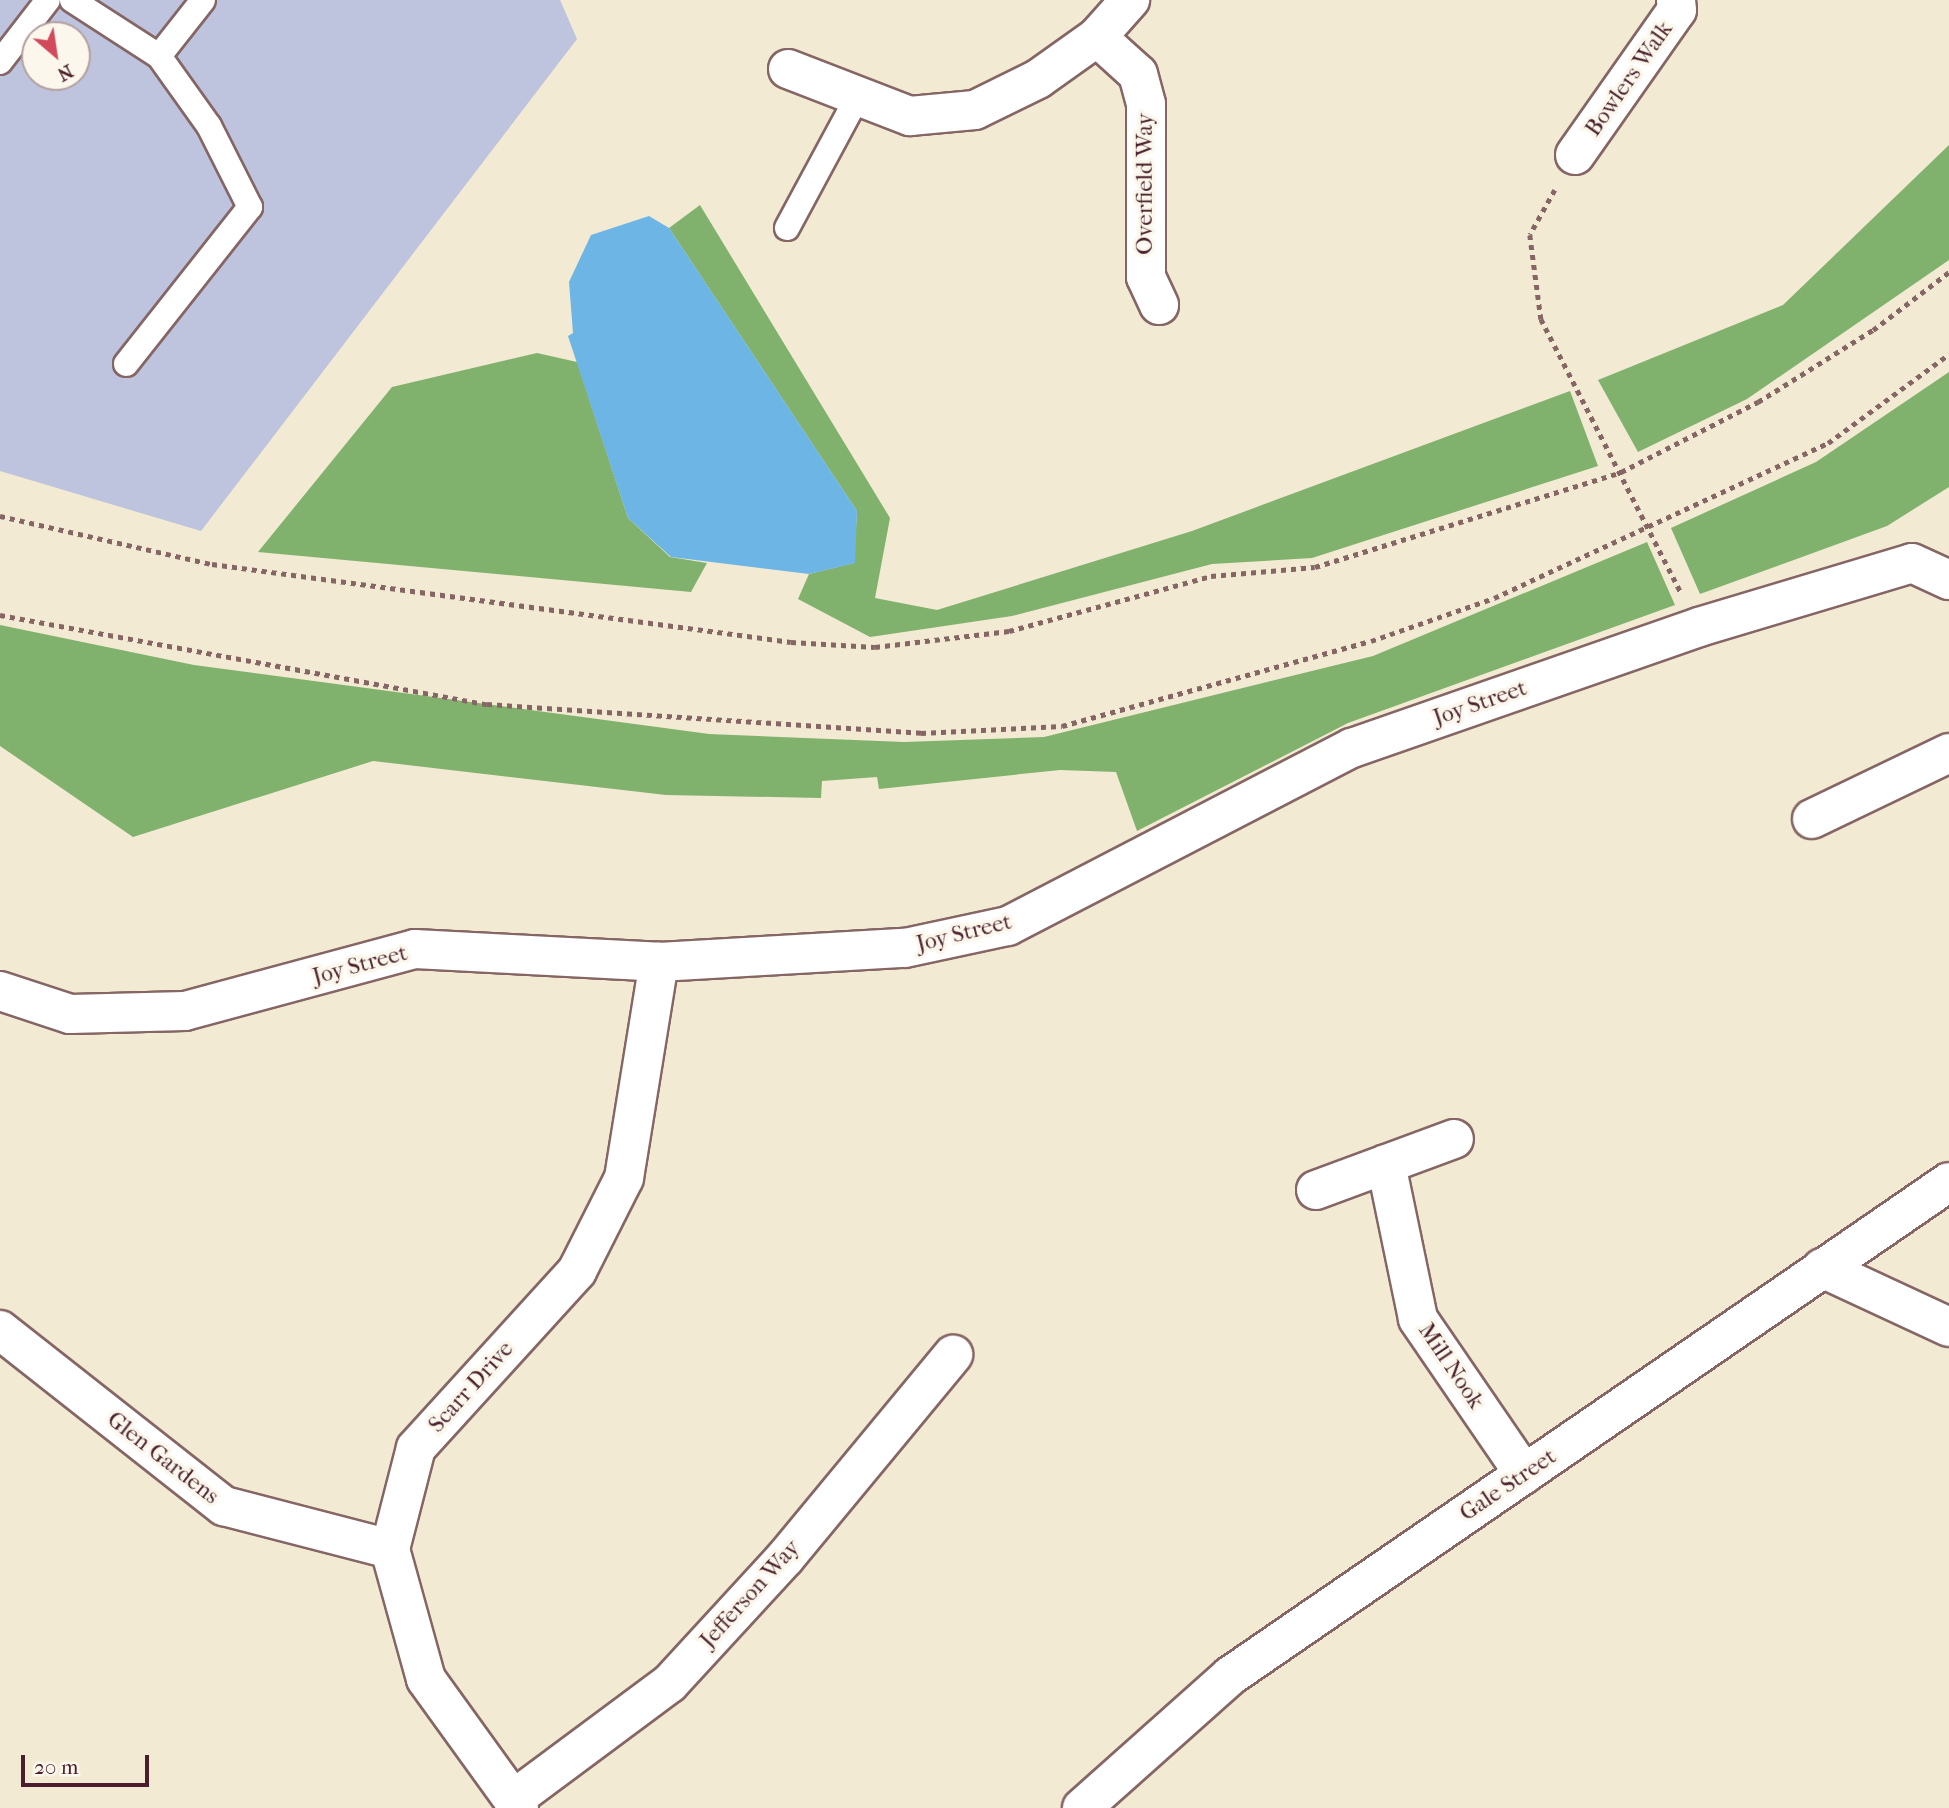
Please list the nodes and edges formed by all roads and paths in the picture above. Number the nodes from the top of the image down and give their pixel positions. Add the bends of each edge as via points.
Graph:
1 (48, 0) edge
2 (72, 0) edge
3 (203, 0) edge
4 (1129, 0) edge
5 (1676, 0) edge
6 (1097, 37) junction
7 (159, 56) junction
8 (0, 62) edge
9 (788, 69) dead end
10 (858, 96) junction
11 (1575, 155) joint
12 (787, 228) dead end
13 (1949, 272) edge
14 (1159, 305) dead end
15 (1949, 354) edge
16 (125, 364) dead end
17 (1621, 472) junction
18 (0, 516) edge
19 (1648, 525) junction
20 (1949, 580) edge
21 (0, 615) edge
22 (1699, 627) junction
23 (1949, 753) edge
24 (1812, 819) dead end
25 (659, 962) junction
26 (0, 991) edge
27 (1454, 1139) dead end
28 (1387, 1164) junction
29 (1949, 1182) edge
30 (1316, 1190) dead end
31 (1822, 1268) junction
32 (1949, 1327) edge
33 (0, 1330) edge
34 (953, 1355) dead end
35 (1524, 1474) junction
36 (390, 1549) junction
37 (517, 1804) edge
38 (1082, 1808) edge

1 - 8 lane
2 - 7 lane
3 - 7 lane
4 - 6 street
5 - 11 street, Bowlers Walk via 1677,10
6 - 10 street via 1038,79 975,110 911,116
6 - 14 street, Overfield Way via 1138,74 1146,104 1146,277
7 - 16 lane via 209,126 250,206
9 - 10 street
10 - 12 lane
11 - 17 path via 1530,235 1541,318
13 - 17 path via 1873,330 1758,402
15 - 19 path via 1828,443
17 - 18 path via 1315,567 1211,576 1009,631 875,647 790,642 212,564
17 - 19 path
19 - 21 path via 1494,598 1371,641 1062,726 959,731 487,704
19 - 22 path
20 - 22 street, Joy Street via 1912,563
22 - 25 street, Joy Street via 1352,748 1008,926 905,948
23 - 24 street
25 - 26 street, Joy Street via 415,949 186,1011 70,1014
25 - 36 street, Scarr Drive via 624,1178 577,1271 416,1448
27 - 28 street
28 - 30 street
28 - 35 street, Mill Nook via 1418,1319
29 - 31 street, Gale Street
31 - 32 street
31 - 35 street, Gale Street
33 - 36 street, Glen Gardens via 224,1506
34 - 37 street, Jefferson Way via 785,1558 670,1683
35 - 38 street, Gale Street via 1230,1676
36 - 37 street, Scarr Drive via 426,1679

